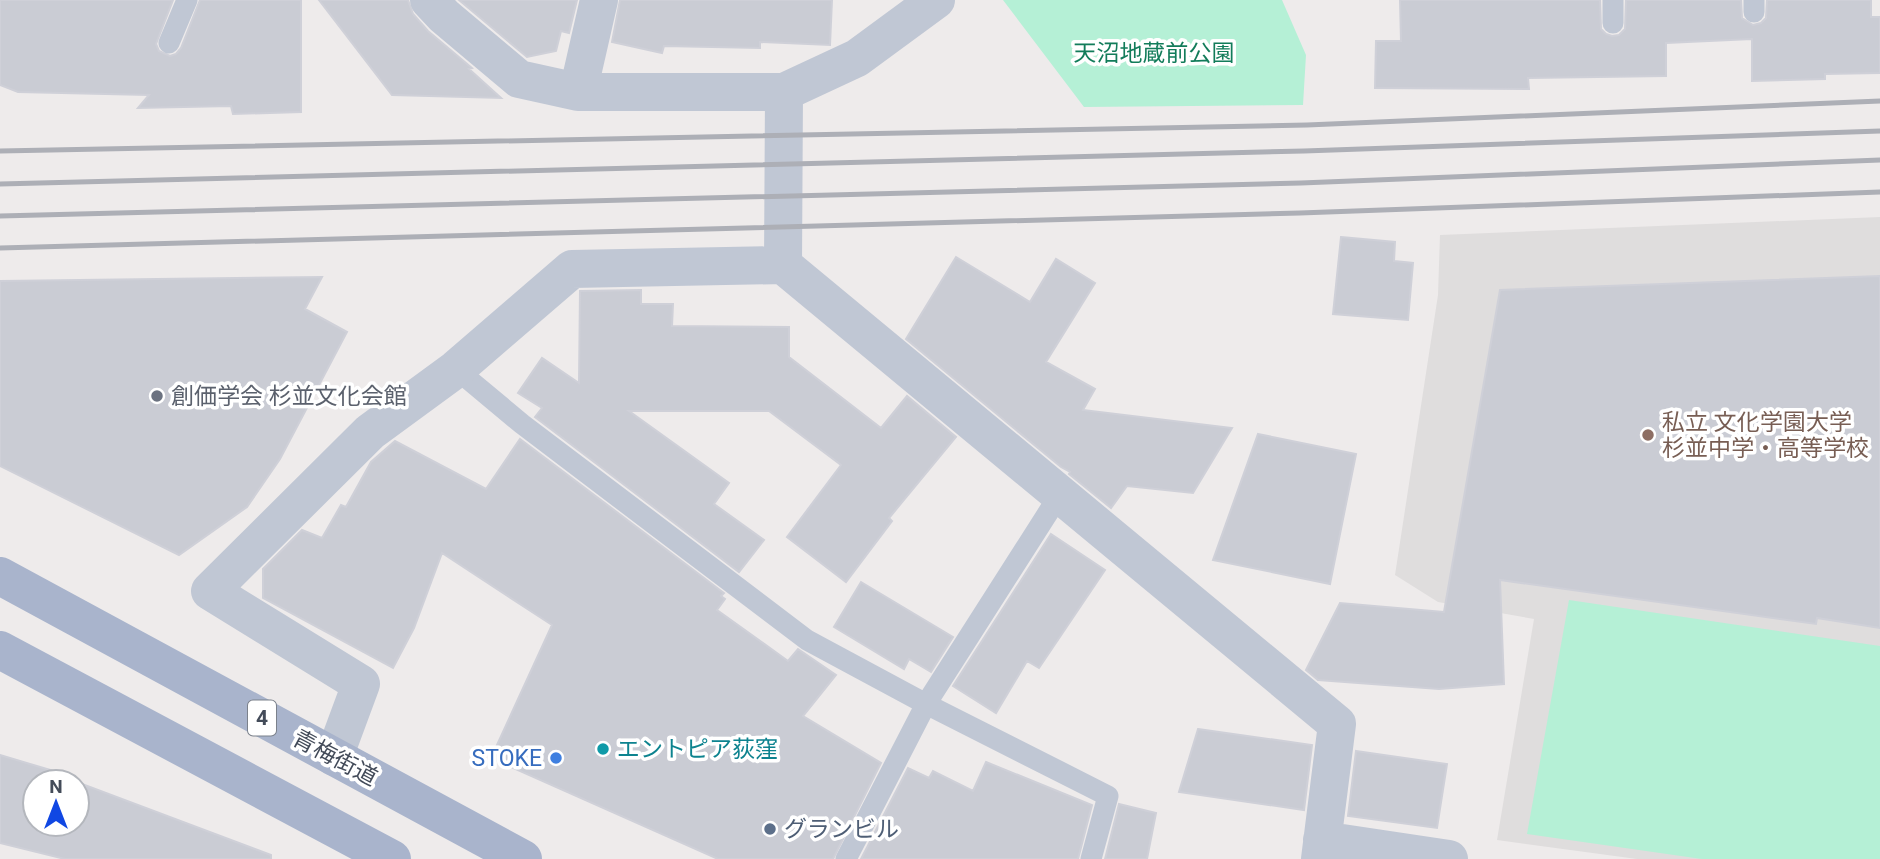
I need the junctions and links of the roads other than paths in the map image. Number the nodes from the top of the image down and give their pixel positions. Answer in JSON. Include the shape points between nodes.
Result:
{"nodes":[{"id":1,"x":187,"y":0,"type":"edge"},
{"id":2,"x":429,"y":0,"type":"edge"},
{"id":3,"x":599,"y":0,"type":"edge"},
{"id":4,"x":936,"y":0,"type":"edge"},
{"id":5,"x":1613,"y":0,"type":"edge"},
{"id":6,"x":1613,"y":23,"type":"dead end"},
{"id":7,"x":169,"y":43,"type":"dead end"},
{"id":8,"x":578,"y":92,"type":"junction"},
{"id":9,"x":784,"y":93,"type":"junction"},
{"id":10,"x":783,"y":265,"type":"junction"},
{"id":11,"x":456,"y":369,"type":"junction"},
{"id":12,"x":1060,"y":494,"type":"junction"},
{"id":13,"x":0,"y":576,"type":"edge"},
{"id":14,"x":0,"y":650,"type":"edge"},
{"id":15,"x":926,"y":704,"type":"junction"},
{"id":16,"x":334,"y":757,"type":"junction"},
{"id":17,"x":1321,"y":849,"type":"edge"},
{"id":18,"x":391,"y":859,"type":"edge"},
{"id":19,"x":523,"y":859,"type":"edge"},
{"id":20,"x":846,"y":859,"type":"edge"},
{"id":21,"x":1091,"y":859,"type":"edge"},
{"id":22,"x":1449,"y":859,"type":"edge"}],
"edges":[{"from":1,"to":7,"type":"lane"},
{"from":2,"to":8,"type":"street","via":[[519,79]]},
{"from":3,"to":8,"type":"street"},
{"from":4,"to":9,"type":"street","via":[[857,58]]},
{"from":5,"to":6,"type":"lane"},
{"from":8,"to":9,"type":"street"},
{"from":9,"to":10,"type":"street"},
{"from":10,"to":11,"type":"street","via":[[572,269]]},
{"from":10,"to":12,"type":"street"},
{"from":11,"to":15,"type":"lane","via":[[807,640]]},
{"from":11,"to":16,"type":"street","via":[[370,432],[210,591],[361,684]]},
{"from":12,"to":15,"type":"lane"},
{"from":12,"to":17,"type":"street","via":[[1337,723]]},
{"from":13,"to":16,"type":"main road","name":"青梅街道","number":"4"},
{"from":14,"to":18,"type":"main road"},
{"from":15,"to":20,"type":"lane"},
{"from":15,"to":21,"type":"lane","via":[[1108,796]]},
{"from":16,"to":19,"type":"main road","name":"青梅街道","number":"4"},
{"from":17,"to":22,"type":"street"}]}
